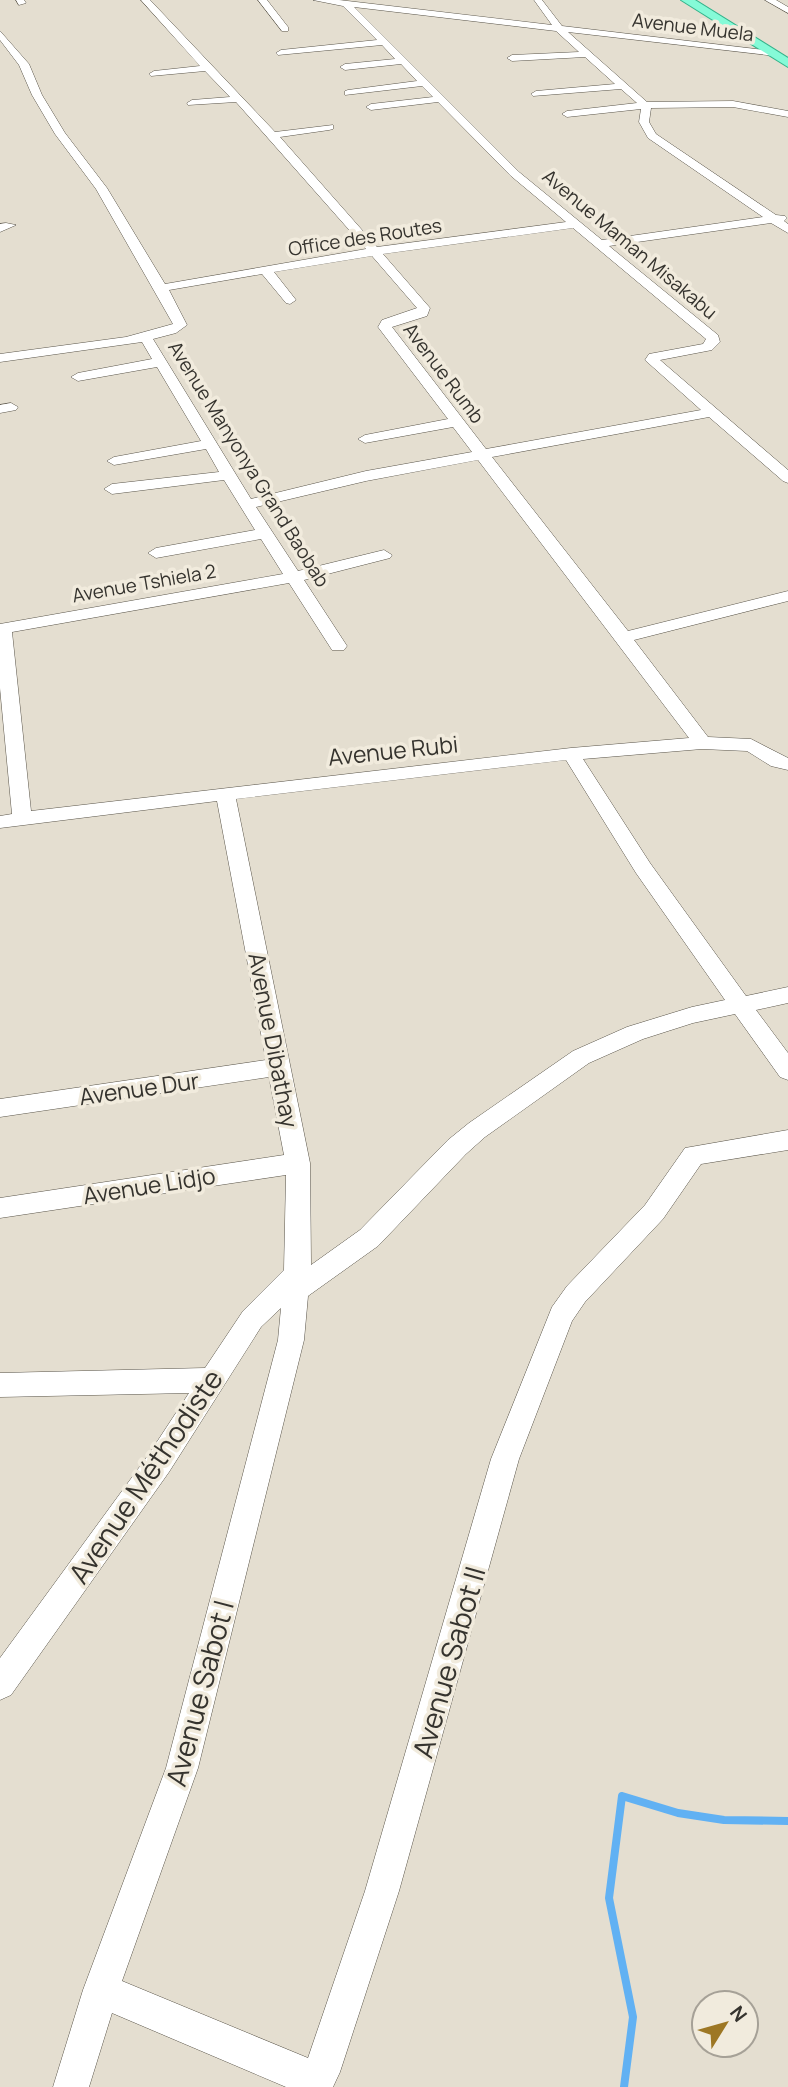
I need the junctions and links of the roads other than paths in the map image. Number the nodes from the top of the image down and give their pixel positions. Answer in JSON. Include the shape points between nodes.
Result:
{"nodes":[{"id":1,"x":145,"y":0,"type":"edge"},
{"id":2,"x":262,"y":0,"type":"edge"},
{"id":3,"x":317,"y":0,"type":"edge"},
{"id":4,"x":538,"y":0,"type":"edge"},
{"id":5,"x":687,"y":0,"type":"edge"},
{"id":6,"x":786,"y":0,"type":"edge"},
{"id":7,"x":772,"y":2,"type":"edge"},
{"id":8,"x":373,"y":3,"type":"edge"},
{"id":9,"x":346,"y":4,"type":"junction"},
{"id":10,"x":788,"y":10,"type":"edge"},
{"id":11,"x":285,"y":29,"type":"dead end"},
{"id":12,"x":559,"y":29,"type":"junction"},
{"id":13,"x":2,"y":36,"type":"edge"},
{"id":14,"x":385,"y":42,"type":"junction"},
{"id":15,"x":281,"y":53,"type":"dead end"},
{"id":16,"x":584,"y":54,"type":"junction"},
{"id":17,"x":773,"y":54,"type":"junction"},
{"id":18,"x":512,"y":58,"type":"dead end"},
{"id":19,"x":404,"y":61,"type":"junction"},
{"id":20,"x":788,"y":63,"type":"edge"},
{"id":21,"x":345,"y":67,"type":"dead end"},
{"id":22,"x":208,"y":68,"type":"junction"},
{"id":23,"x":154,"y":74,"type":"dead end"},
{"id":24,"x":426,"y":83,"type":"junction"},
{"id":25,"x":621,"y":86,"type":"junction"},
{"id":26,"x":348,"y":93,"type":"dead end"},
{"id":27,"x":536,"y":94,"type":"dead end"},
{"id":28,"x":238,"y":99,"type":"junction"},
{"id":29,"x":442,"y":99,"type":"junction"},
{"id":30,"x":192,"y":103,"type":"dead end"},
{"id":31,"x":646,"y":106,"type":"junction"},
{"id":32,"x":371,"y":107,"type":"dead end"},
{"id":33,"x":567,"y":114,"type":"dead end"},
{"id":34,"x":788,"y":114,"type":"edge"},
{"id":35,"x":329,"y":127,"type":"dead end"},
{"id":36,"x":273,"y":135,"type":"junction"},
{"id":37,"x":788,"y":217,"type":"edge"},
{"id":38,"x":774,"y":219,"type":"junction"},
{"id":39,"x":575,"y":224,"type":"junction"},
{"id":40,"x":788,"y":229,"type":"edge"},
{"id":41,"x":600,"y":244,"type":"junction"},
{"id":42,"x":377,"y":251,"type":"junction"},
{"id":43,"x":265,"y":270,"type":"junction"},
{"id":44,"x":161,"y":288,"type":"junction"},
{"id":45,"x":290,"y":300,"type":"dead end"},
{"id":46,"x":146,"y":338,"type":"junction"},
{"id":47,"x":0,"y":358,"type":"edge"},
{"id":48,"x":160,"y":362,"type":"junction"},
{"id":49,"x":78,"y":377,"type":"dead end"},
{"id":50,"x":712,"y":412,"type":"junction"},
{"id":51,"x":456,"y":422,"type":"junction"},
{"id":52,"x":365,"y":439,"type":"dead end"},
{"id":53,"x":210,"y":444,"type":"junction"},
{"id":54,"x":481,"y":455,"type":"junction"},
{"id":55,"x":114,"y":461,"type":"dead end"},
{"id":56,"x":781,"y":465,"type":"edge"},
{"id":57,"x":229,"y":475,"type":"junction"},
{"id":58,"x":788,"y":478,"type":"edge"},
{"id":59,"x":112,"y":489,"type":"dead end"},
{"id":60,"x":247,"y":505,"type":"junction"},
{"id":61,"x":265,"y":533,"type":"junction"},
{"id":62,"x":156,"y":553,"type":"dead end"},
{"id":63,"x":384,"y":555,"type":"dead end"},
{"id":64,"x":295,"y":577,"type":"junction"},
{"id":65,"x":788,"y":597,"type":"edge"},
{"id":66,"x":1,"y":629,"type":"edge"},
{"id":67,"x":625,"y":637,"type":"junction"},
{"id":68,"x":338,"y":646,"type":"dead end"},
{"id":69,"x":702,"y":743,"type":"junction"},
{"id":70,"x":571,"y":754,"type":"junction"},
{"id":71,"x":788,"y":764,"type":"edge"},
{"id":72,"x":225,"y":793,"type":"junction"},
{"id":73,"x":22,"y":819,"type":"junction"},
{"id":74,"x":0,"y":822,"type":"edge"},
{"id":75,"x":788,"y":995,"type":"edge"},
{"id":76,"x":741,"y":1006,"type":"junction"},
{"id":77,"x":279,"y":1067,"type":"junction"},
{"id":78,"x":788,"y":1071,"type":"edge"},
{"id":79,"x":0,"y":1108,"type":"edge"},
{"id":80,"x":788,"y":1140,"type":"edge"},
{"id":81,"x":298,"y":1163,"type":"junction"},
{"id":82,"x":0,"y":1208,"type":"edge"},
{"id":83,"x":297,"y":1282,"type":"junction"},
{"id":84,"x":211,"y":1380,"type":"junction"},
{"id":85,"x":0,"y":1385,"type":"edge"},
{"id":86,"x":0,"y":1684,"type":"edge"},
{"id":87,"x":101,"y":1990,"type":"junction"},
{"id":88,"x":71,"y":2087,"type":"edge"}],
"edges":[{"from":1,"to":22,"type":"street","name":"Avenue Rumb"},
{"from":2,"to":11,"type":"street"},
{"from":3,"to":9,"type":"street","name":"Avenue Muela"},
{"from":4,"to":12,"type":"street"},
{"from":5,"to":17,"type":"main road"},
{"from":6,"to":7,"type":"street"},
{"from":7,"to":10,"type":"street"},
{"from":8,"to":9,"type":"street","name":"Avenue Muela"},
{"from":8,"to":12,"type":"street","name":"Avenue Muela"},
{"from":9,"to":14,"type":"street","name":"Avenue Maman Misakabu"},
{"from":12,"to":16,"type":"street"},
{"from":12,"to":17,"type":"street","name":"Avenue Muela"},
{"from":13,"to":44,"type":"street","name":"Avenue Manyonya Grand Baobab"},
{"from":14,"to":15,"type":"street"},
{"from":14,"to":19,"type":"street","name":"Avenue Maman Misakabu"},
{"from":16,"to":18,"type":"street"},
{"from":16,"to":25,"type":"street"},
{"from":17,"to":20,"type":"main road"},
{"from":19,"to":21,"type":"street"},
{"from":19,"to":24,"type":"street","name":"Avenue Maman Misakabu"},
{"from":22,"to":23,"type":"street"},
{"from":22,"to":28,"type":"street","name":"Avenue Rumb"},
{"from":24,"to":26,"type":"street"},
{"from":24,"to":29,"type":"street","name":"Avenue Maman Misakabu"},
{"from":25,"to":27,"type":"street"},
{"from":25,"to":31,"type":"street"},
{"from":28,"to":30,"type":"street"},
{"from":28,"to":36,"type":"street","name":"Avenue Rumb"},
{"from":29,"to":32,"type":"street"},
{"from":29,"to":39,"type":"street","name":"Avenue Maman Misakabu","via":[[515,174]]},
{"from":31,"to":33,"type":"street"},
{"from":31,"to":34,"type":"street","via":[[723,102]]},
{"from":31,"to":38,"type":"street","via":[[644,122],[652,136]]},
{"from":35,"to":36,"type":"street"},
{"from":36,"to":42,"type":"street","name":"Avenue Rumb"},
{"from":37,"to":38,"type":"street"},
{"from":38,"to":40,"type":"street"},
{"from":38,"to":41,"type":"street"},
{"from":39,"to":41,"type":"street","name":"Avenue Maman Misakabu"},
{"from":39,"to":42,"type":"street","name":"Office des Routes"},
{"from":41,"to":50,"type":"street","name":"Avenue Maman Misakabu","via":[[713,338],[707,346],[652,359]]},
{"from":42,"to":43,"type":"street","name":"Office des Routes"},
{"from":42,"to":51,"type":"street","name":"Avenue Rumb","via":[[425,310],[385,327]]},
{"from":43,"to":44,"type":"street","name":"Office des Routes"},
{"from":43,"to":45,"type":"street"},
{"from":44,"to":46,"type":"street","name":"Avenue Manyonya Grand Baobab","via":[[179,328]]},
{"from":46,"to":47,"type":"street"},
{"from":46,"to":48,"type":"street","name":"Avenue Manyonya Grand Baobab"},
{"from":48,"to":49,"type":"street"},
{"from":48,"to":53,"type":"street","name":"Avenue Manyonya Grand Baobab"},
{"from":50,"to":54,"type":"street"},
{"from":50,"to":56,"type":"street","name":"Avenue Maman Misakabu"},
{"from":51,"to":52,"type":"street"},
{"from":51,"to":54,"type":"street","name":"Avenue Rumb"},
{"from":53,"to":55,"type":"street"},
{"from":53,"to":57,"type":"street","name":"Avenue Manyonya Grand Baobab"},
{"from":54,"to":60,"type":"street"},
{"from":54,"to":67,"type":"street","name":"Avenue Rumb"},
{"from":56,"to":58,"type":"street","name":"Avenue Maman Misakabu"},
{"from":57,"to":59,"type":"street"},
{"from":57,"to":60,"type":"street","name":"Avenue Manyonya Grand Baobab"},
{"from":60,"to":61,"type":"street","name":"Avenue Manyonya Grand Baobab"},
{"from":61,"to":62,"type":"street"},
{"from":61,"to":64,"type":"street","name":"Avenue Manyonya Grand Baobab"},
{"from":63,"to":64,"type":"street","name":"Avenue Tshiela 2"},
{"from":64,"to":66,"type":"street","name":"Avenue Tshiela 2"},
{"from":64,"to":68,"type":"street","name":"Avenue Manyonya Grand Baobab"},
{"from":65,"to":67,"type":"street"},
{"from":66,"to":73,"type":"street"},
{"from":67,"to":69,"type":"street","name":"Avenue Rumb"},
{"from":69,"to":70,"type":"street","name":"Avenue Rubi"},
{"from":69,"to":71,"type":"street","name":"Avenue Rubi","via":[[751,745]]},
{"from":70,"to":72,"type":"street","name":"Avenue Rubi"},
{"from":70,"to":76,"type":"street","via":[[643,868]]},
{"from":72,"to":73,"type":"street","name":"Avenue Rubi"},
{"from":72,"to":77,"type":"street","name":"Avenue Dibathay"},
{"from":73,"to":74,"type":"street","name":"Avenue Rubi"},
{"from":75,"to":76,"type":"street","name":"Avenue Méthodiste"},
{"from":76,"to":78,"type":"street"},
{"from":76,"to":83,"type":"street","name":"Avenue Méthodiste","via":[[635,1032],[581,1057],[457,1147],[369,1238]]},
{"from":77,"to":79,"type":"street","name":"Avenue Dur"},
{"from":77,"to":81,"type":"street","name":"Avenue Dibathay"},
{"from":80,"to":87,"type":"street","name":"Avenue Sabot II","via":[[694,1155],[654,1212],[561,1315],[505,1459],[382,1891],[322,2072],[316,2077],[304,2076]]},
{"from":81,"to":82,"type":"street","name":"Avenue Lidjo"},
{"from":81,"to":83,"type":"street","name":"Avenue Dibathay"},
{"from":83,"to":84,"type":"street","name":"Avenue Méthodiste","via":[[252,1319]]},
{"from":83,"to":87,"type":"street","name":"Avenue Sabot I","via":[[291,1340],[182,1768]]},
{"from":84,"to":85,"type":"street"},
{"from":84,"to":86,"type":"street","name":"Avenue Méthodiste","via":[[159,1464]]},
{"from":87,"to":88,"type":"street","name":"Avenue Sabot I"}]}
